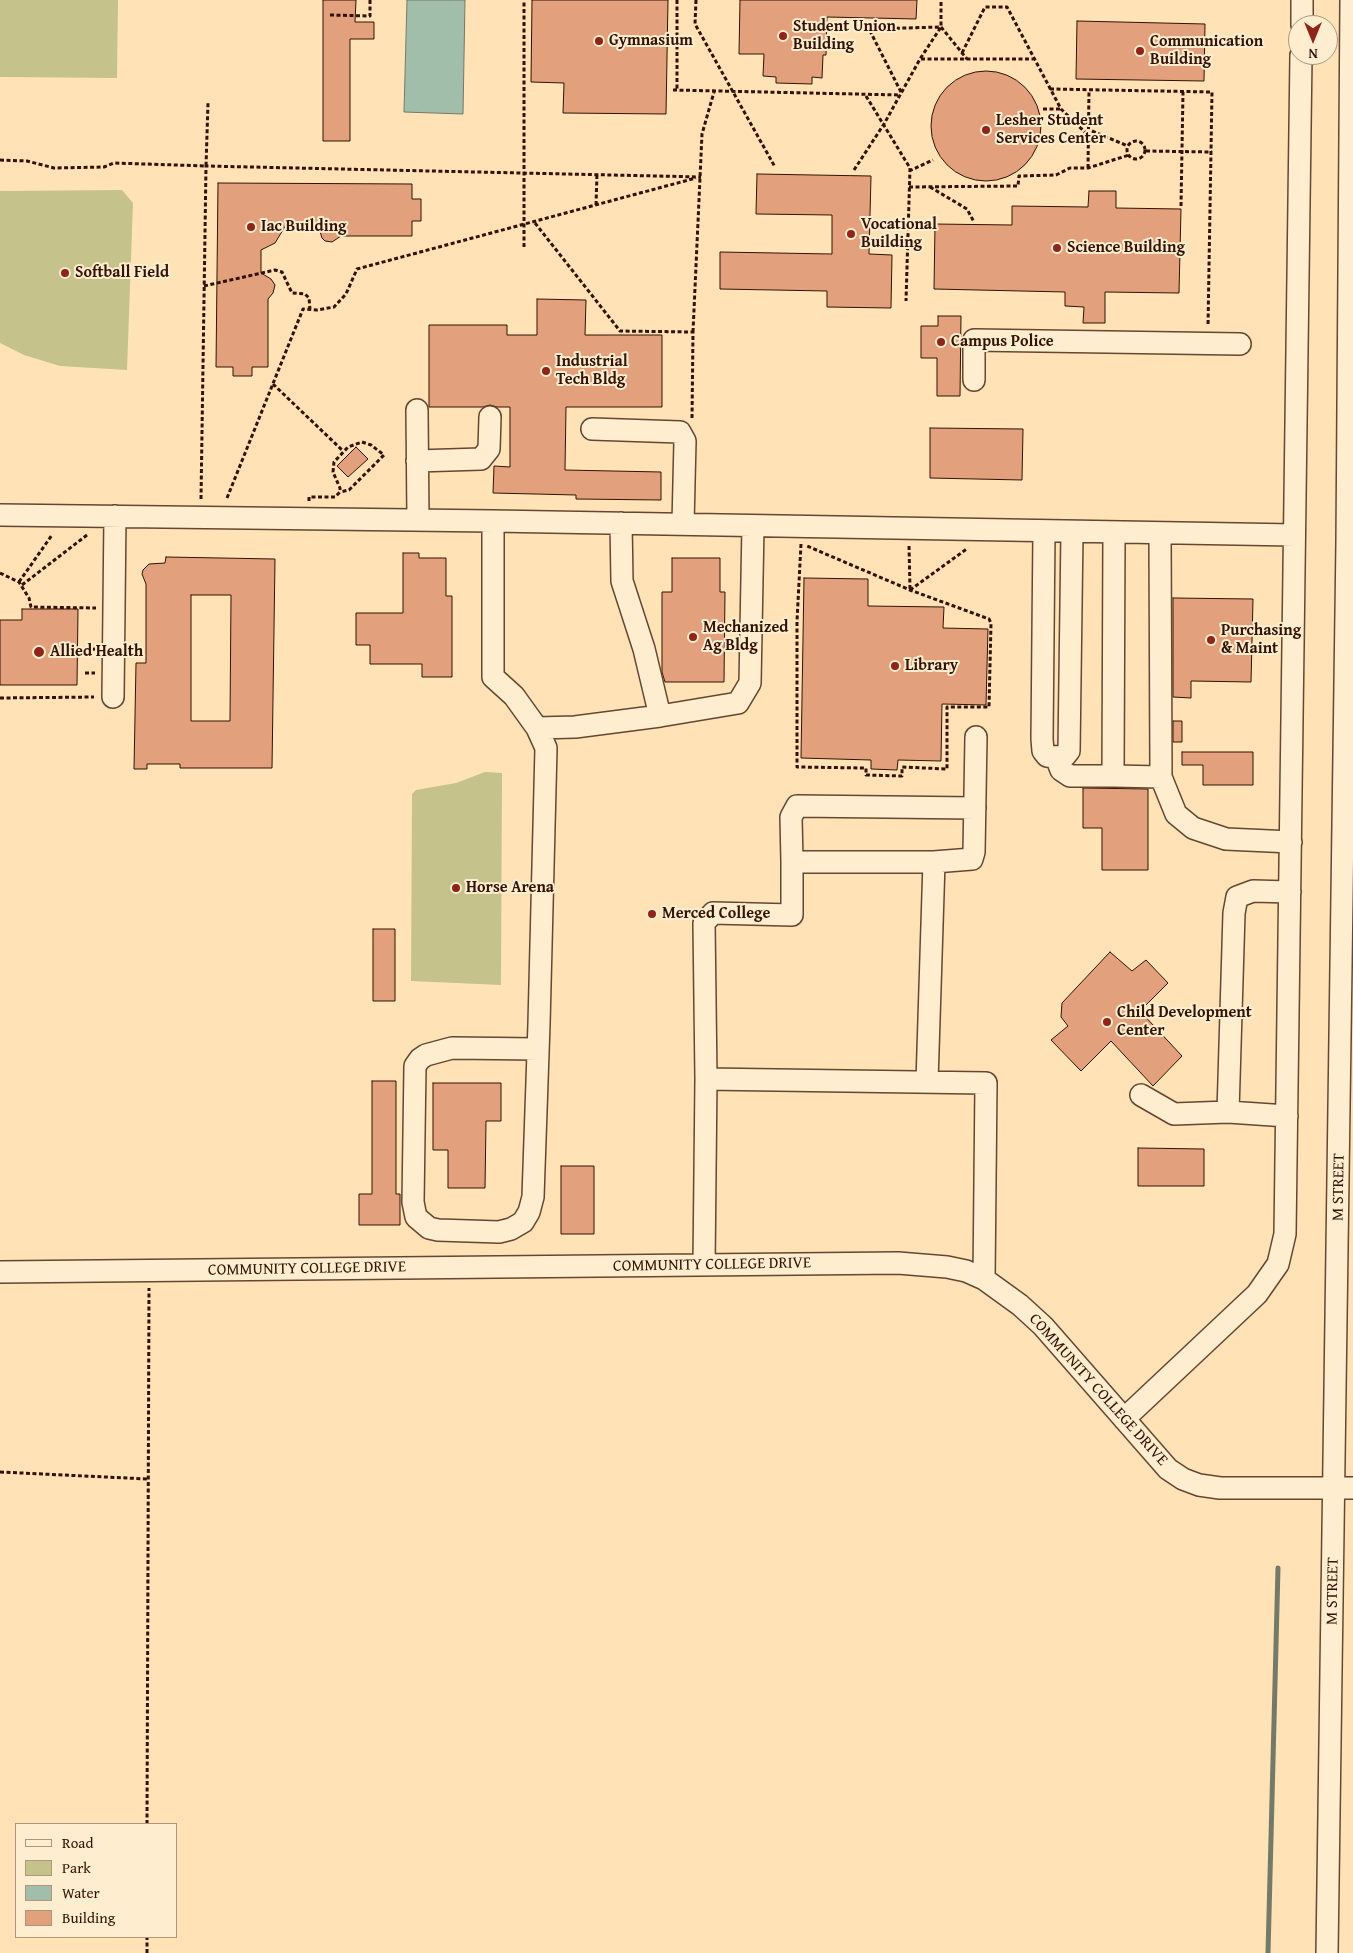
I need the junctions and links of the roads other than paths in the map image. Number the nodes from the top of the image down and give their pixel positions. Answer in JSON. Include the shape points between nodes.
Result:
{"nodes":[{"id":1,"x":1302,"y":0,"type":"edge"},
{"id":2,"x":1351,"y":0,"type":"edge"},
{"id":3,"x":1302,"y":15,"type":"edge"},
{"id":4,"x":1301,"y":65,"type":"edge"},
{"id":5,"x":1240,"y":344,"type":"dead end"},
{"id":6,"x":974,"y":380,"type":"dead end"},
{"id":7,"x":417,"y":410,"type":"dead end"},
{"id":8,"x":490,"y":417,"type":"dead end"},
{"id":9,"x":592,"y":429,"type":"dead end"},
{"id":10,"x":417,"y":461,"type":"junction"},
{"id":11,"x":0,"y":515,"type":"edge"},
{"id":12,"x":113,"y":516,"type":"junction"},
{"id":13,"x":418,"y":520,"type":"junction"},
{"id":14,"x":493,"y":521,"type":"junction"},
{"id":15,"x":621,"y":523,"type":"junction"},
{"id":16,"x":684,"y":524,"type":"junction"},
{"id":17,"x":752,"y":526,"type":"junction"},
{"id":18,"x":1044,"y":531,"type":"junction"},
{"id":19,"x":1072,"y":532,"type":"junction"},
{"id":20,"x":1114,"y":533,"type":"junction"},
{"id":21,"x":1160,"y":533,"type":"junction"},
{"id":22,"x":1294,"y":535,"type":"junction"},
{"id":23,"x":1350,"y":542,"type":"edge"},
{"id":24,"x":114,"y":697,"type":"road end"},
{"id":25,"x":660,"y":716,"type":"junction"},
{"id":26,"x":537,"y":728,"type":"junction"},
{"id":27,"x":976,"y":737,"type":"dead end"},
{"id":28,"x":1056,"y":757,"type":"junction"},
{"id":29,"x":1113,"y":776,"type":"junction"},
{"id":30,"x":1161,"y":776,"type":"junction"},
{"id":31,"x":975,"y":808,"type":"junction"},
{"id":32,"x":1290,"y":842,"type":"junction"},
{"id":33,"x":792,"y":862,"type":"junction"},
{"id":34,"x":934,"y":862,"type":"junction"},
{"id":35,"x":1290,"y":892,"type":"junction"},
{"id":36,"x":538,"y":1049,"type":"junction"},
{"id":37,"x":706,"y":1079,"type":"junction"},
{"id":38,"x":927,"y":1082,"type":"junction"},
{"id":39,"x":1141,"y":1095,"type":"dead end"},
{"id":40,"x":1228,"y":1112,"type":"junction"},
{"id":41,"x":1287,"y":1116,"type":"junction"},
{"id":42,"x":704,"y":1265,"type":"junction"},
{"id":43,"x":0,"y":1272,"type":"edge"},
{"id":44,"x":984,"y":1279,"type":"junction"},
{"id":45,"x":1124,"y":1419,"type":"junction"},
{"id":46,"x":1344,"y":1488,"type":"edge"},
{"id":47,"x":1327,"y":1953,"type":"edge"}],
"edges":[{"from":1,"to":3,"type":"street"},
{"from":2,"to":23,"type":"street","name":"M STREET"},
{"from":4,"to":22,"type":"street"},
{"from":5,"to":6,"type":"street","via":[[974,340]]},
{"from":7,"to":10,"type":"street"},
{"from":8,"to":10,"type":"street","via":[[489,449],[482,459]]},
{"from":9,"to":16,"type":"street","via":[[680,432],[685,441]]},
{"from":10,"to":13,"type":"street"},
{"from":11,"to":12,"type":"street"},
{"from":12,"to":13,"type":"street"},
{"from":12,"to":24,"type":"street"},
{"from":13,"to":14,"type":"street"},
{"from":14,"to":15,"type":"street"},
{"from":14,"to":26,"type":"street","via":[[493,677],[514,696]]},
{"from":15,"to":16,"type":"street"},
{"from":15,"to":25,"type":"street","via":[[622,581],[644,649]]},
{"from":16,"to":17,"type":"street"},
{"from":17,"to":18,"type":"street"},
{"from":17,"to":25,"type":"street","via":[[750,683],[738,703]]},
{"from":18,"to":19,"type":"street"},
{"from":18,"to":28,"type":"street","via":[[1042,739],[1043,751],[1047,756]]},
{"from":19,"to":20,"type":"street"},
{"from":19,"to":28,"type":"street","via":[[1069,751],[1065,756]]},
{"from":20,"to":21,"type":"street"},
{"from":20,"to":29,"type":"street"},
{"from":21,"to":22,"type":"street"},
{"from":21,"to":30,"type":"street"},
{"from":22,"to":32,"type":"street"},
{"from":23,"to":46,"type":"street","name":"M STREET"},
{"from":25,"to":26,"type":"street","via":[[575,727]]},
{"from":26,"to":36,"type":"street","via":[[546,748]]},
{"from":27,"to":31,"type":"street"},
{"from":28,"to":29,"type":"street","via":[[1061,770],[1070,776]]},
{"from":29,"to":30,"type":"street"},
{"from":30,"to":32,"type":"street","via":[[1176,814],[1193,828],[1226,839]]},
{"from":31,"to":33,"type":"street","via":[[797,806],[791,817]]},
{"from":31,"to":34,"type":"street","via":[[972,860]]},
{"from":32,"to":35,"type":"street"},
{"from":33,"to":34,"type":"street"},
{"from":33,"to":37,"type":"street","via":[[792,915],[713,913],[704,922]]},
{"from":34,"to":38,"type":"street"},
{"from":35,"to":40,"type":"street","via":[[1253,891],[1237,897]]},
{"from":35,"to":41,"type":"street"},
{"from":36,"to":36,"type":"street","via":[[452,1048],[426,1055],[415,1066],[413,1202],[416,1218],[428,1228],[499,1232],[523,1222],[533,1197]]},
{"from":37,"to":38,"type":"street"},
{"from":37,"to":42,"type":"street"},
{"from":38,"to":44,"type":"street","via":[[986,1083]]},
{"from":39,"to":40,"type":"street","via":[[1174,1114]]},
{"from":40,"to":41,"type":"street"},
{"from":41,"to":45,"type":"street","via":[[1285,1234],[1278,1264],[1257,1294]]},
{"from":42,"to":43,"type":"street","name":"COMMUNITY COLLEGE DRIVE"},
{"from":42,"to":44,"type":"street","name":"COMMUNITY COLLEGE DRIVE","via":[[898,1263],[947,1267]]},
{"from":44,"to":45,"type":"street","name":"COMMUNITY COLLEGE DRIVE","via":[[1043,1326]]},
{"from":45,"to":46,"type":"street","name":"COMMUNITY COLLEGE DRIVE","via":[[1168,1469],[1199,1486]]},
{"from":46,"to":47,"type":"street","name":"M STREET"}]}
